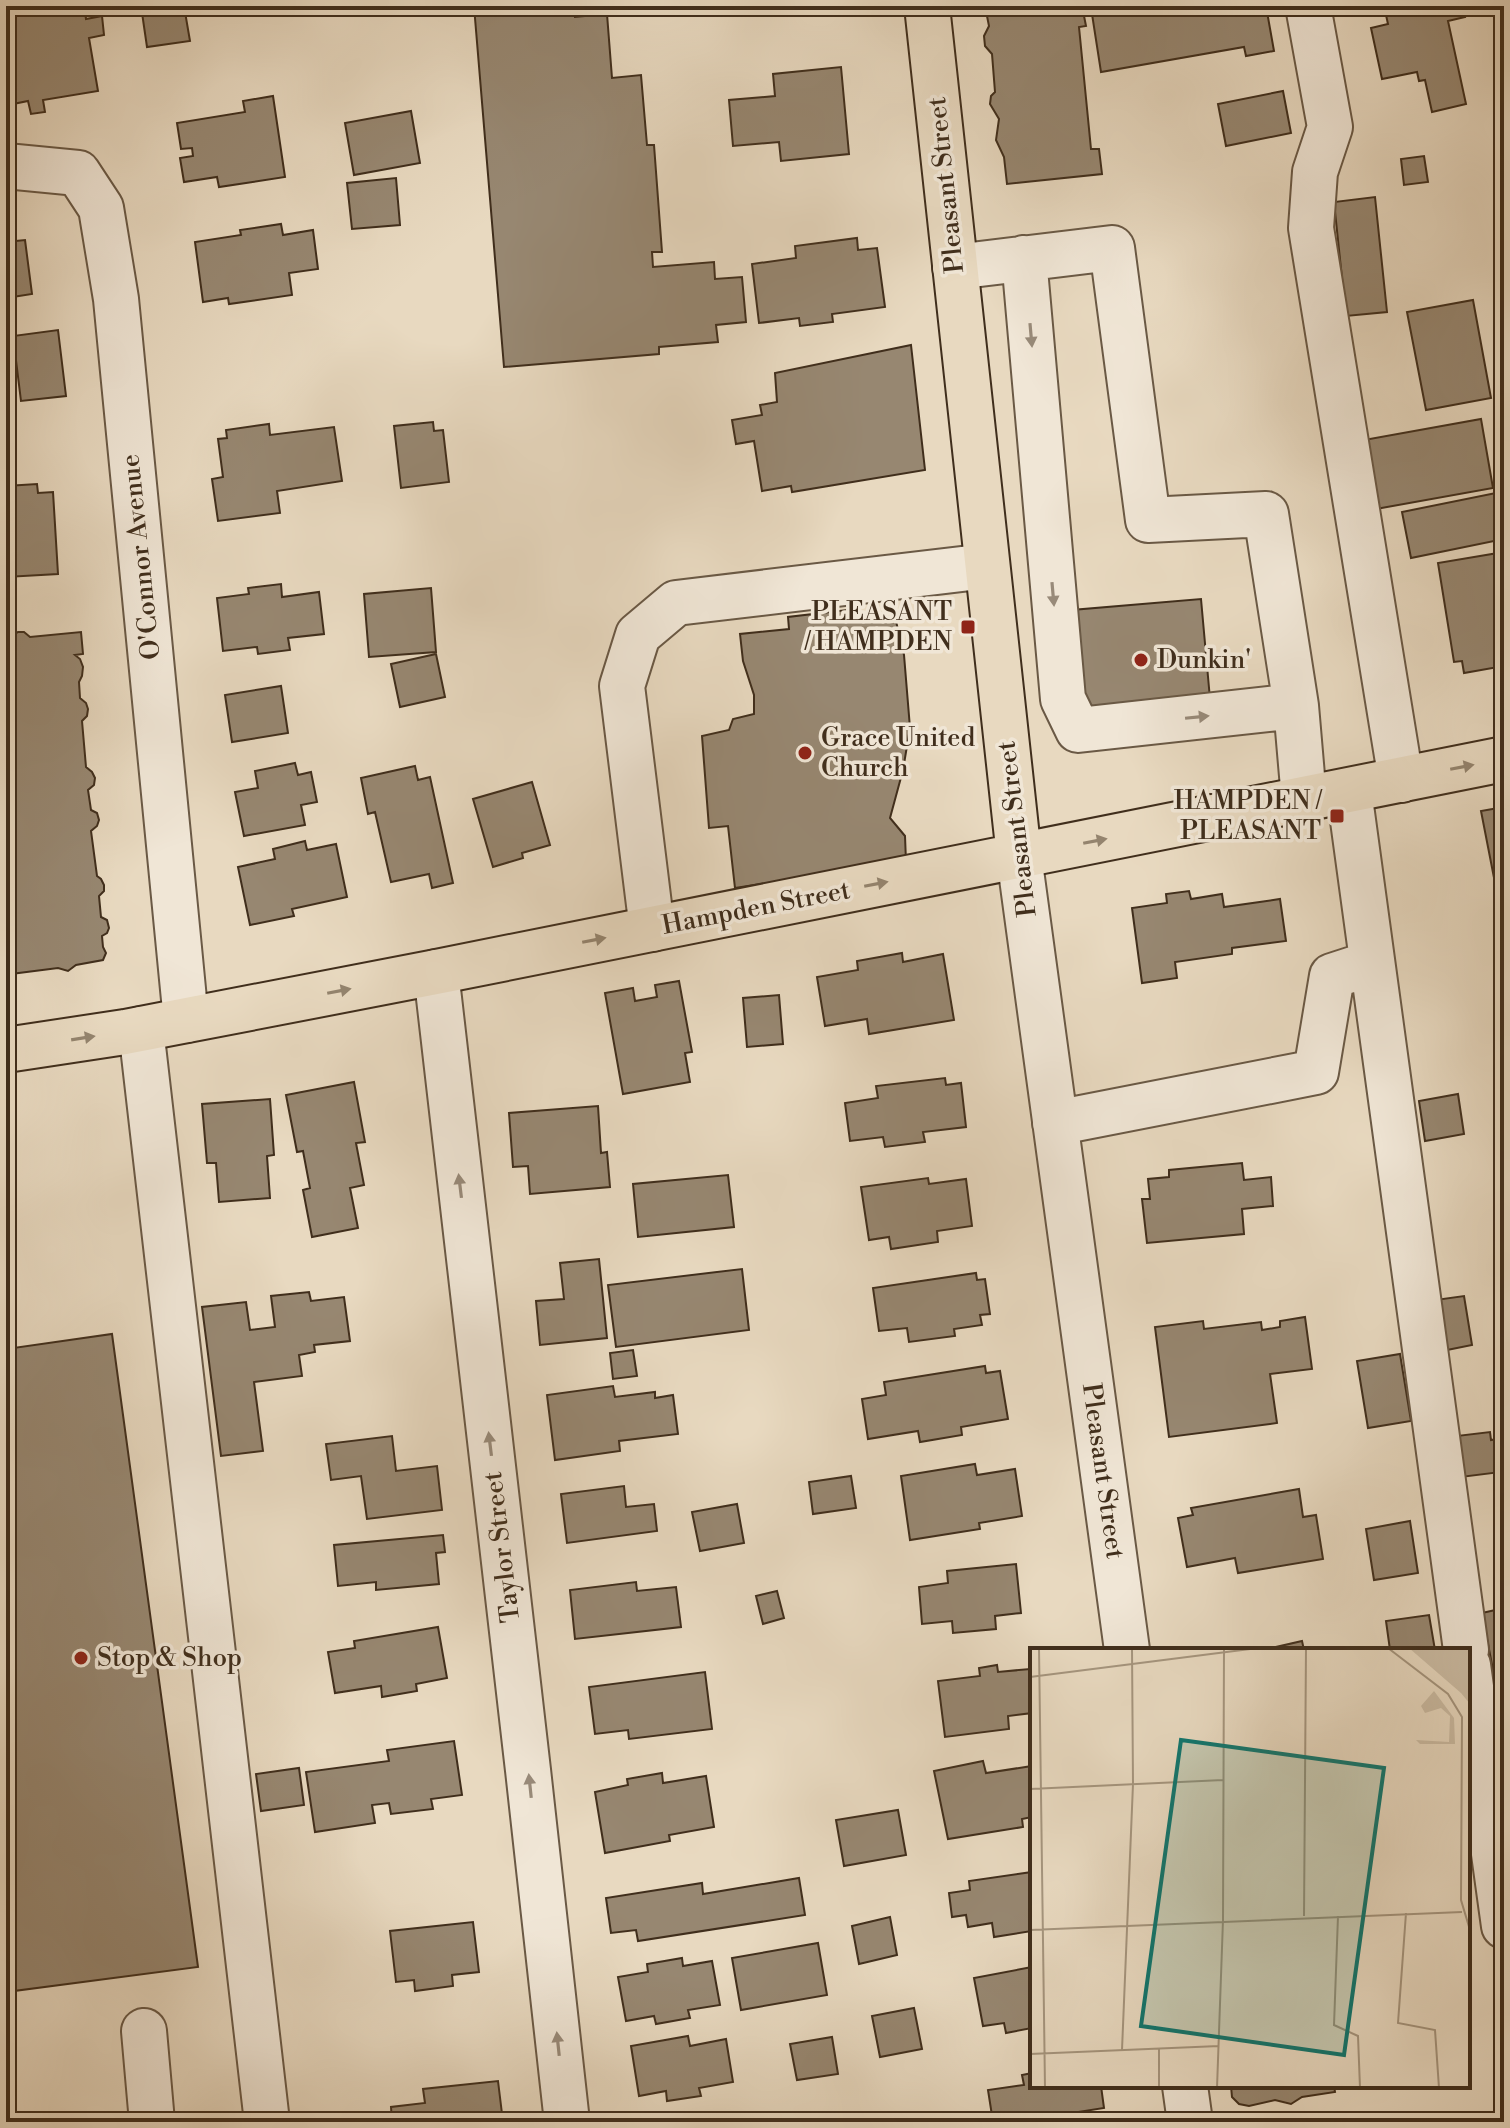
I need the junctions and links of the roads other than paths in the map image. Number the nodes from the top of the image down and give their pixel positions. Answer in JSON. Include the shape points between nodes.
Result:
{"nodes":[{"id":1,"x":927,"y":6,"type":"edge"},
{"id":2,"x":1308,"y":6,"type":"edge"},
{"id":3,"x":6,"y":166,"type":"edge"},
{"id":4,"x":1024,"y":258,"type":"junction"},
{"id":5,"x":955,"y":267,"type":"junction"},
{"id":6,"x":987,"y":566,"type":"junction"},
{"id":7,"x":1296,"y":706,"type":"junction"},
{"id":8,"x":1504,"y":759,"type":"edge"},
{"id":9,"x":1401,"y":780,"type":"junction"},
{"id":10,"x":1349,"y":791,"type":"junction"},
{"id":11,"x":1304,"y":799,"type":"junction"},
{"id":12,"x":1019,"y":856,"type":"junction"},
{"id":13,"x":652,"y":929,"type":"junction"},
{"id":14,"x":1372,"y":963,"type":"junction"},
{"id":15,"x":436,"y":972,"type":"junction"},
{"id":16,"x":186,"y":1020,"type":"junction"},
{"id":17,"x":141,"y":1029,"type":"junction"},
{"id":18,"x":6,"y":1050,"type":"edge"},
{"id":19,"x":1055,"y":1123,"type":"junction"},
{"id":20,"x":1127,"y":1648,"type":"edge"},
{"id":21,"x":1466,"y":1648,"type":"edge"},
{"id":22,"x":1470,"y":1681,"type":"edge"},
{"id":23,"x":1487,"y":1820,"type":"edge"},
{"id":24,"x":1504,"y":1926,"type":"edge"},
{"id":25,"x":144,"y":2031,"type":"dead end"},
{"id":26,"x":1185,"y":2088,"type":"edge"},
{"id":27,"x":152,"y":2122,"type":"edge"},
{"id":28,"x":267,"y":2122,"type":"edge"},
{"id":29,"x":567,"y":2122,"type":"edge"},
{"id":30,"x":1190,"y":2122,"type":"edge"}],
"edges":[{"from":1,"to":5,"type":"main road","name":"Pleasant Street"},
{"from":2,"to":9,"type":"street","via":[[1330,127],[1315,172],[1311,228]]},
{"from":3,"to":16,"type":"street","name":"O'Connor Avenue","via":[[78,173],[101,208],[116,299]]},
{"from":4,"to":5,"type":"street"},
{"from":4,"to":7,"type":"street","via":[[1112,248],[1148,520],[1266,514]]},
{"from":4,"to":7,"type":"street","one_way":true,"via":[[1063,699],[1078,730]]},
{"from":5,"to":6,"type":"main road","name":"Pleasant Street"},
{"from":6,"to":12,"type":"main road","name":"Pleasant Street"},
{"from":6,"to":13,"type":"street","via":[[676,603],[638,635],[622,686]]},
{"from":7,"to":11,"type":"street"},
{"from":9,"to":8,"type":"main road","name":"Hampden Street","one_way":true},
{"from":9,"to":10,"type":"main road","name":"Hampden Street"},
{"from":10,"to":11,"type":"main road","name":"Hampden Street"},
{"from":10,"to":14,"type":"street"},
{"from":12,"to":11,"type":"main road","name":"Hampden Street","one_way":true},
{"from":13,"to":12,"type":"main road","name":"Hampden Street","one_way":true},
{"from":12,"to":19,"type":"street","name":"Pleasant Street"},
{"from":15,"to":13,"type":"main road","name":"Hampden Street","one_way":true},
{"from":14,"to":19,"type":"street","via":[[1332,976],[1316,1072]]},
{"from":14,"to":21,"type":"street"},
{"from":16,"to":15,"type":"main road","name":"Hampden Street","one_way":true},
{"from":29,"to":15,"type":"street","name":"Taylor Street","one_way":true},
{"from":16,"to":17,"type":"main road","name":"Hampden Street"},
{"from":18,"to":17,"type":"main road","name":"Hampden Street","one_way":true},
{"from":17,"to":28,"type":"street"},
{"from":19,"to":20,"type":"street","name":"Pleasant Street"},
{"from":22,"to":23,"type":"street"},
{"from":23,"to":24,"type":"street"},
{"from":25,"to":27,"type":"street"},
{"from":26,"to":30,"type":"street"}]}
